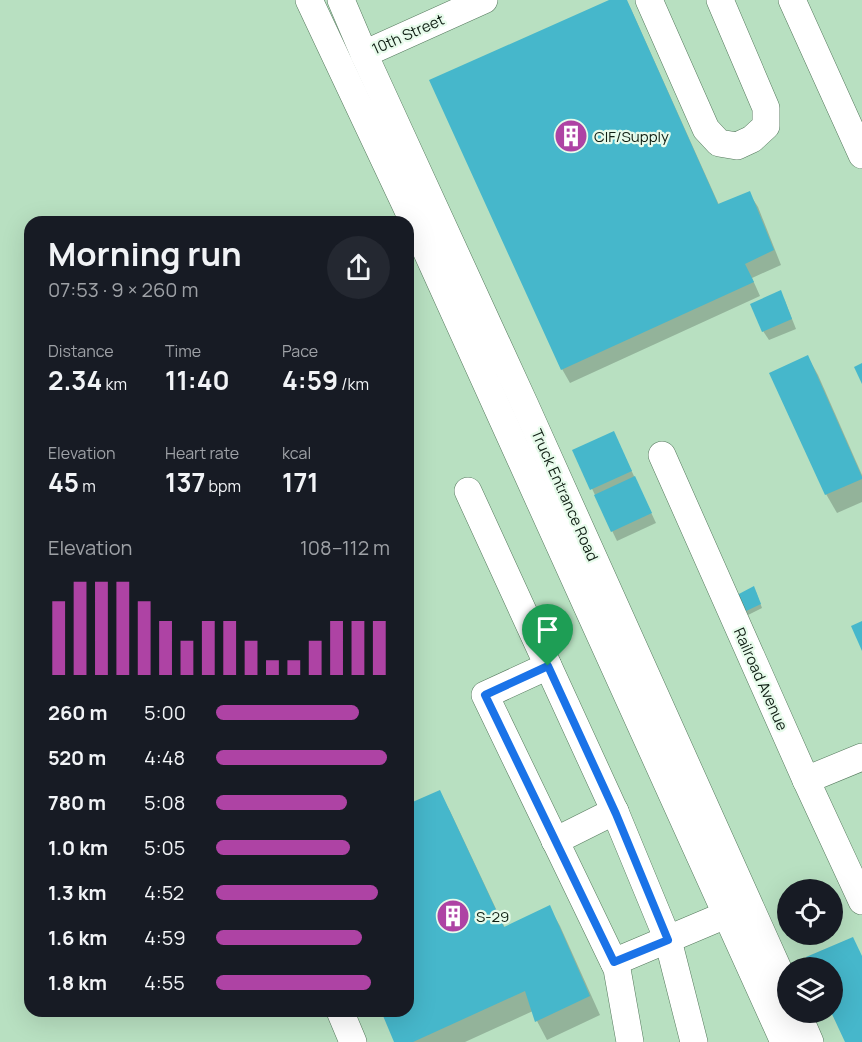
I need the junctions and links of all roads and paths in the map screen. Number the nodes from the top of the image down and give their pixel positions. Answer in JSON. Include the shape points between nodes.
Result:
{"nodes":[{"id":1,"x":309,"y":0,"type":"edge"},
{"id":2,"x":341,"y":0,"type":"edge"},
{"id":3,"x":484,"y":0,"type":"edge"},
{"id":4,"x":649,"y":0,"type":"edge"},
{"id":5,"x":720,"y":0,"type":"edge"},
{"id":6,"x":792,"y":0,"type":"edge"},
{"id":7,"x":364,"y":54,"type":"junction"},
{"id":8,"x":862,"y":155,"type":"edge"},
{"id":9,"x":411,"y":216,"type":"edge"},
{"id":10,"x":414,"y":223,"type":"edge"},
{"id":11,"x":662,"y":455,"type":"dead end"},
{"id":12,"x":468,"y":491,"type":"dead end"},
{"id":13,"x":548,"y":666,"type":"junction"},
{"id":14,"x":862,"y":757,"type":"edge"},
{"id":15,"x":806,"y":780,"type":"junction"},
{"id":16,"x":615,"y":811,"type":"junction"},
{"id":17,"x":555,"y":841,"type":"junction"},
{"id":18,"x":860,"y":890,"type":"edge"},
{"id":19,"x":737,"y":910,"type":"junction"},
{"id":20,"x":668,"y":940,"type":"junction"},
{"id":21,"x":614,"y":962,"type":"junction"},
{"id":22,"x":777,"y":974,"type":"edge"},
{"id":23,"x":343,"y":1017,"type":"edge"},
{"id":24,"x":802,"y":1023,"type":"edge"},
{"id":25,"x":353,"y":1042,"type":"edge"},
{"id":26,"x":630,"y":1042,"type":"edge"},
{"id":27,"x":694,"y":1042,"type":"edge"},
{"id":28,"x":784,"y":1042,"type":"edge"},
{"id":29,"x":810,"y":1042,"type":"edge"}],
"edges":[{"from":1,"to":9,"type":"street"},
{"from":2,"to":7,"type":"street","name":"Truck Entrance Road"},
{"from":3,"to":7,"type":"street","name":"10th Street"},
{"from":4,"to":5,"type":"street","via":[[705,129],[719,143],[737,146],[766,126],[766,108]]},
{"from":6,"to":8,"type":"street"},
{"from":7,"to":19,"type":"street","name":"Truck Entrance Road","via":[[525,405]]},
{"from":10,"to":19,"type":"street"},
{"from":11,"to":15,"type":"street","name":"Railroad Avenue"},
{"from":12,"to":13,"type":"street"},
{"from":13,"to":16,"type":"street"},
{"from":13,"to":17,"type":"street","via":[[485,695]]},
{"from":14,"to":15,"type":"street"},
{"from":15,"to":18,"type":"street","name":"Railroad Avenue"},
{"from":16,"to":17,"type":"street"},
{"from":16,"to":20,"type":"street"},
{"from":17,"to":21,"type":"street"},
{"from":19,"to":20,"type":"street"},
{"from":19,"to":22,"type":"street","name":"Truck Entrance Road"},
{"from":19,"to":28,"type":"street"},
{"from":20,"to":21,"type":"street"},
{"from":20,"to":27,"type":"street"},
{"from":21,"to":26,"type":"street"},
{"from":23,"to":25,"type":"street"},
{"from":24,"to":29,"type":"street"}]}
